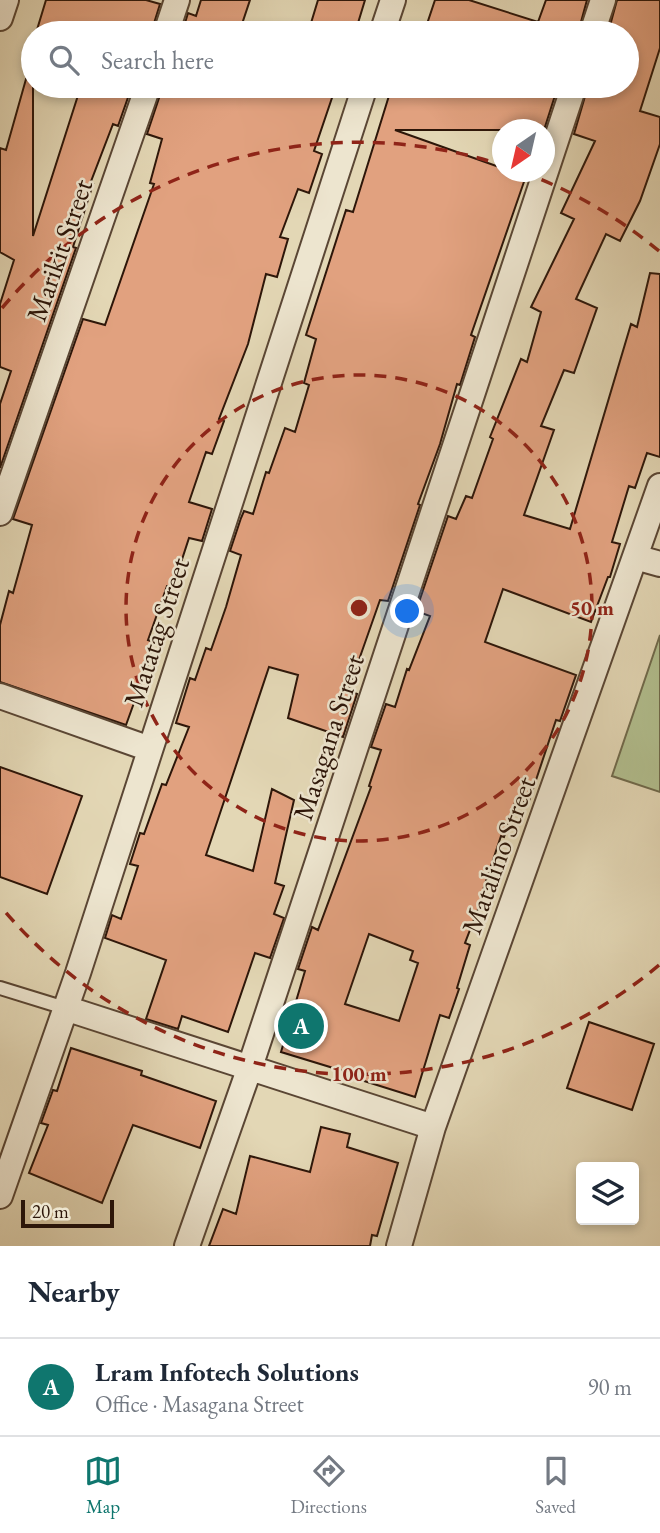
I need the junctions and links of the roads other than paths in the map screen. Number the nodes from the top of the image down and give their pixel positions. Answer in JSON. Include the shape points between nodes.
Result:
{"nodes":[{"id":1,"x":6,"y":0,"type":"edge"},
{"id":2,"x":177,"y":0,"type":"edge"},
{"id":3,"x":393,"y":0,"type":"edge"},
{"id":4,"x":603,"y":0,"type":"edge"},
{"id":5,"x":0,"y":18,"type":"edge"},
{"id":6,"x":170,"y":21,"type":"edge"},
{"id":7,"x":386,"y":21,"type":"edge"},
{"id":8,"x":596,"y":21,"type":"edge"},
{"id":9,"x":144,"y":98,"type":"edge"},
{"id":10,"x":361,"y":98,"type":"edge"},
{"id":11,"x":571,"y":98,"type":"edge"},
{"id":12,"x":660,"y":486,"type":"edge"},
{"id":13,"x":0,"y":513,"type":"edge"},
{"id":14,"x":635,"y":557,"type":"junction"},
{"id":15,"x":660,"y":564,"type":"edge"},
{"id":16,"x":0,"y":696,"type":"edge"},
{"id":17,"x":150,"y":749,"type":"junction"},
{"id":18,"x":0,"y":988,"type":"edge"},
{"id":19,"x":65,"y":1008,"type":"junction"},
{"id":20,"x":250,"y":1068,"type":"junction"},
{"id":21,"x":433,"y":1127,"type":"junction"},
{"id":22,"x":0,"y":1196,"type":"edge"},
{"id":23,"x":187,"y":1246,"type":"edge"},
{"id":24,"x":398,"y":1246,"type":"edge"}],
"edges":[{"from":1,"to":5,"type":"street"},
{"from":2,"to":6,"type":"street"},
{"from":3,"to":7,"type":"street"},
{"from":4,"to":8,"type":"street"},
{"from":9,"to":13,"type":"street","name":"Marikit Street"},
{"from":10,"to":17,"type":"street","name":"Matatag Street"},
{"from":11,"to":20,"type":"street","name":"Masagana Street"},
{"from":12,"to":14,"type":"street","name":"Matalino Street"},
{"from":14,"to":15,"type":"street"},
{"from":14,"to":21,"type":"street","name":"Matalino Street"},
{"from":16,"to":17,"type":"street"},
{"from":17,"to":19,"type":"street","name":"Matatag Street"},
{"from":18,"to":19,"type":"lane"},
{"from":19,"to":20,"type":"street"},
{"from":19,"to":22,"type":"street","name":"Matatag Street"},
{"from":20,"to":21,"type":"street"},
{"from":20,"to":23,"type":"street","name":"Masagana Street"},
{"from":21,"to":24,"type":"street","name":"Matalino Street"}]}
